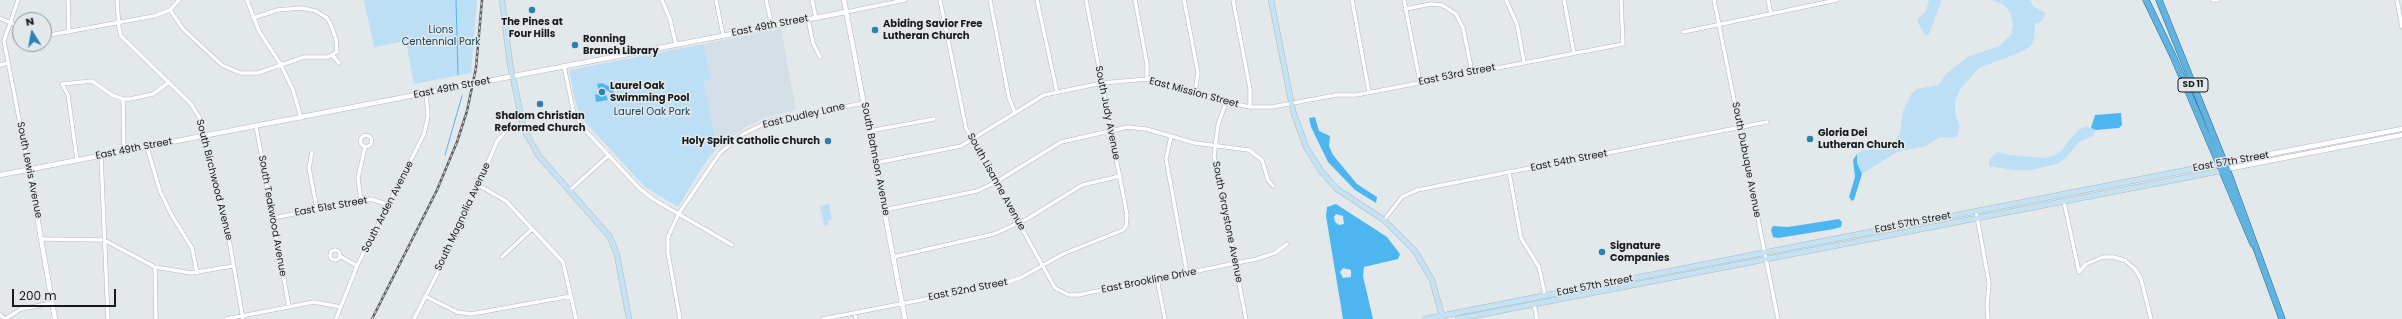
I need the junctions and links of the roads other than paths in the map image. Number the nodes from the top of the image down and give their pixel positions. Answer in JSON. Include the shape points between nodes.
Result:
{"nodes":[{"id":1,"x":18,"y":0,"type":"edge"},
{"id":2,"x":68,"y":0,"type":"edge"},
{"id":3,"x":118,"y":0,"type":"edge"},
{"id":4,"x":179,"y":0,"type":"edge"},
{"id":5,"x":247,"y":0,"type":"edge"},
{"id":6,"x":502,"y":0,"type":"edge"},
{"id":7,"x":662,"y":0,"type":"edge"},
{"id":8,"x":716,"y":0,"type":"edge"},
{"id":9,"x":766,"y":0,"type":"edge"},
{"id":10,"x":812,"y":0,"type":"edge"},
{"id":11,"x":844,"y":0,"type":"edge"},
{"id":12,"x":905,"y":0,"type":"edge"},
{"id":13,"x":940,"y":0,"type":"edge"},
{"id":14,"x":990,"y":0,"type":"edge"},
{"id":15,"x":1037,"y":0,"type":"edge"},
{"id":16,"x":1086,"y":0,"type":"edge"},
{"id":17,"x":1135,"y":0,"type":"edge"},
{"id":18,"x":1184,"y":0,"type":"edge"},
{"id":19,"x":1233,"y":0,"type":"edge"},
{"id":20,"x":1271,"y":0,"type":"edge"},
{"id":21,"x":1352,"y":0,"type":"edge"},
{"id":22,"x":1404,"y":0,"type":"edge"},
{"id":23,"x":1506,"y":0,"type":"edge"},
{"id":24,"x":1564,"y":0,"type":"edge"},
{"id":25,"x":1621,"y":0,"type":"edge"},
{"id":26,"x":1714,"y":0,"type":"edge"},
{"id":27,"x":1768,"y":0,"type":"edge"},
{"id":28,"x":1837,"y":0,"type":"edge"},
{"id":29,"x":2146,"y":0,"type":"edge"},
{"id":30,"x":2159,"y":0,"type":"edge"},
{"id":31,"x":2212,"y":0,"type":"edge"},
{"id":32,"x":2218,"y":0,"type":"edge"},
{"id":33,"x":2397,"y":0,"type":"edge"},
{"id":34,"x":893,"y":1,"type":"edge"},
{"id":35,"x":1822,"y":2,"type":"edge"},
{"id":36,"x":1406,"y":9,"type":"junction"},
{"id":37,"x":170,"y":10,"type":"junction"},
{"id":38,"x":846,"y":12,"type":"junction"},
{"id":39,"x":1771,"y":14,"type":"junction"},
{"id":40,"x":0,"y":18,"type":"edge"},
{"id":41,"x":253,"y":18,"type":"junction"},
{"id":42,"x":816,"y":18,"type":"junction"},
{"id":43,"x":808,"y":19,"type":"junction"},
{"id":44,"x":10,"y":22,"type":"junction"},
{"id":45,"x":118,"y":23,"type":"junction"},
{"id":46,"x":1719,"y":24,"type":"junction"},
{"id":47,"x":772,"y":26,"type":"junction"},
{"id":48,"x":2402,"y":28,"type":"edge"},
{"id":49,"x":69,"y":32,"type":"junction"},
{"id":50,"x":1683,"y":32,"type":"dead end"},
{"id":51,"x":52,"y":35,"type":"edge"},
{"id":52,"x":723,"y":36,"type":"junction"},
{"id":53,"x":676,"y":45,"type":"junction"},
{"id":54,"x":1574,"y":53,"type":"junction"},
{"id":55,"x":333,"y":56,"type":"junction"},
{"id":56,"x":820,"y":57,"type":"dead end"},
{"id":57,"x":1524,"y":62,"type":"junction"},
{"id":58,"x":8,"y":63,"type":"junction"},
{"id":59,"x":281,"y":64,"type":"junction"},
{"id":60,"x":339,"y":64,"type":"dead end"},
{"id":61,"x":0,"y":65,"type":"edge"},
{"id":62,"x":564,"y":66,"type":"junction"},
{"id":63,"x":1472,"y":72,"type":"junction"},
{"id":64,"x":512,"y":76,"type":"junction"},
{"id":65,"x":1147,"y":79,"type":"junction"},
{"id":66,"x":1102,"y":82,"type":"junction"},
{"id":67,"x":1420,"y":82,"type":"junction"},
{"id":68,"x":168,"y":83,"type":"junction"},
{"id":69,"x":1056,"y":92,"type":"junction"},
{"id":70,"x":1195,"y":92,"type":"junction"},
{"id":71,"x":1369,"y":92,"type":"junction"},
{"id":72,"x":426,"y":93,"type":"junction"},
{"id":73,"x":123,"y":99,"type":"junction"},
{"id":74,"x":1226,"y":102,"type":"junction"},
{"id":75,"x":864,"y":103,"type":"junction"},
{"id":76,"x":1291,"y":103,"type":"junction"},
{"id":77,"x":1250,"y":107,"type":"junction"},
{"id":78,"x":1015,"y":113,"type":"junction"},
{"id":79,"x":301,"y":118,"type":"junction"},
{"id":80,"x":934,"y":120,"type":"dead end"},
{"id":81,"x":1767,"y":122,"type":"dead end"},
{"id":82,"x":522,"y":125,"type":"junction"},
{"id":83,"x":256,"y":126,"type":"junction"},
{"id":84,"x":1740,"y":128,"type":"junction"},
{"id":85,"x":2402,"y":129,"type":"edge"},
{"id":86,"x":1111,"y":130,"type":"junction"},
{"id":87,"x":869,"y":131,"type":"junction"},
{"id":88,"x":2402,"y":135,"type":"edge"},
{"id":89,"x":203,"y":136,"type":"junction"},
{"id":90,"x":1171,"y":136,"type":"junction"},
{"id":91,"x":973,"y":140,"type":"junction"},
{"id":92,"x":1214,"y":146,"type":"junction"},
{"id":93,"x":147,"y":147,"type":"junction"},
{"id":94,"x":365,"y":147,"type":"dead end"},
{"id":95,"x":124,"y":151,"type":"junction"},
{"id":96,"x":312,"y":152,"type":"dead end"},
{"id":97,"x":609,"y":155,"type":"junction"},
{"id":98,"x":101,"y":156,"type":"junction"},
{"id":99,"x":77,"y":160,"type":"junction"},
{"id":100,"x":875,"y":163,"type":"junction"},
{"id":101,"x":2223,"y":167,"type":"junction"},
{"id":102,"x":29,"y":170,"type":"junction"},
{"id":103,"x":1509,"y":172,"type":"junction"},
{"id":104,"x":0,"y":176,"type":"edge"},
{"id":105,"x":1120,"y":176,"type":"junction"},
{"id":106,"x":996,"y":182,"type":"junction"},
{"id":107,"x":480,"y":186,"type":"junction"},
{"id":108,"x":1273,"y":186,"type":"dead end"},
{"id":109,"x":570,"y":190,"type":"junction"},
{"id":110,"x":361,"y":201,"type":"junction"},
{"id":111,"x":2064,"y":202,"type":"junction"},
{"id":112,"x":389,"y":205,"type":"junction"},
{"id":113,"x":317,"y":209,"type":"junction"},
{"id":114,"x":884,"y":210,"type":"junction"},
{"id":115,"x":1976,"y":211,"type":"junction"},
{"id":116,"x":679,"y":214,"type":"junction"},
{"id":117,"x":273,"y":218,"type":"junction"},
{"id":118,"x":1977,"y":218,"type":"junction"},
{"id":119,"x":1384,"y":220,"type":"junction"},
{"id":120,"x":1019,"y":223,"type":"junction"},
{"id":121,"x":1126,"y":226,"type":"joint"},
{"id":122,"x":532,"y":229,"type":"junction"},
{"id":123,"x":42,"y":240,"type":"junction"},
{"id":124,"x":104,"y":240,"type":"junction"},
{"id":125,"x":1288,"y":244,"type":"dead end"},
{"id":126,"x":732,"y":245,"type":"dead end"},
{"id":127,"x":1031,"y":246,"type":"joint"},
{"id":128,"x":1764,"y":253,"type":"junction"},
{"id":129,"x":340,"y":256,"type":"dead end"},
{"id":130,"x":502,"y":257,"type":"dead end"},
{"id":131,"x":893,"y":257,"type":"junction"},
{"id":132,"x":1765,"y":260,"type":"junction"},
{"id":133,"x":1234,"y":263,"type":"junction"},
{"id":134,"x":155,"y":266,"type":"junction"},
{"id":135,"x":233,"y":266,"type":"junction"},
{"id":136,"x":357,"y":266,"type":"junction"},
{"id":137,"x":1042,"y":266,"type":"junction"},
{"id":138,"x":197,"y":273,"type":"junction"},
{"id":139,"x":1187,"y":273,"type":"junction"},
{"id":140,"x":1157,"y":279,"type":"junction"},
{"id":141,"x":1545,"y":295,"type":"junction"},
{"id":142,"x":425,"y":296,"type":"junction"},
{"id":143,"x":571,"y":296,"type":"junction"},
{"id":144,"x":52,"y":303,"type":"junction"},
{"id":145,"x":902,"y":303,"type":"junction"},
{"id":146,"x":1534,"y":304,"type":"junction"},
{"id":147,"x":289,"y":307,"type":"junction"},
{"id":148,"x":342,"y":307,"type":"junction"},
{"id":149,"x":855,"y":313,"type":"junction"},
{"id":150,"x":0,"y":314,"type":"edge"},
{"id":151,"x":1443,"y":317,"type":"edge"},
{"id":152,"x":243,"y":318,"type":"edge"},
{"id":153,"x":4,"y":319,"type":"edge"},
{"id":154,"x":55,"y":319,"type":"edge"},
{"id":155,"x":108,"y":319,"type":"edge"},
{"id":156,"x":156,"y":319,"type":"edge"},
{"id":157,"x":226,"y":319,"type":"edge"},
{"id":158,"x":336,"y":319,"type":"edge"},
{"id":159,"x":414,"y":319,"type":"edge"},
{"id":160,"x":576,"y":319,"type":"edge"},
{"id":161,"x":629,"y":319,"type":"edge"},
{"id":162,"x":680,"y":319,"type":"edge"},
{"id":163,"x":823,"y":319,"type":"edge"},
{"id":164,"x":856,"y":319,"type":"edge"},
{"id":165,"x":905,"y":319,"type":"edge"},
{"id":166,"x":1165,"y":319,"type":"edge"},
{"id":167,"x":1246,"y":319,"type":"edge"},
{"id":168,"x":1424,"y":319,"type":"edge"},
{"id":169,"x":1458,"y":319,"type":"edge"},
{"id":170,"x":1537,"y":319,"type":"edge"},
{"id":171,"x":1778,"y":319,"type":"edge"},
{"id":172,"x":1988,"y":319,"type":"edge"},
{"id":173,"x":2151,"y":319,"type":"edge"},
{"id":174,"x":2282,"y":319,"type":"edge"}],
"edges":[{"from":1,"to":44,"type":"street","name":"South Lewis Avenue"},
{"from":2,"to":49,"type":"street"},
{"from":3,"to":45,"type":"street","name":"South Birchwood Avenue"},
{"from":4,"to":37,"type":"street"},
{"from":5,"to":41,"type":"street"},
{"from":6,"to":64,"type":"main road"},
{"from":7,"to":53,"type":"street"},
{"from":8,"to":52,"type":"street"},
{"from":9,"to":47,"type":"street"},
{"from":10,"to":42,"type":"street"},
{"from":11,"to":38,"type":"street","name":"South Bahnson Avenue"},
{"from":12,"to":34,"type":"street","name":"East 49th Street"},
{"from":13,"to":91,"type":"street","name":"South Lisanne Avenue","via":[[965,123]]},
{"from":14,"to":78,"type":"street","via":[[1009,98]]},
{"from":15,"to":69,"type":"street"},
{"from":16,"to":66,"type":"street","name":"South Judy Avenue"},
{"from":17,"to":65,"type":"street","via":[[1147,64]]},
{"from":18,"to":70,"type":"street","via":[[1198,73]]},
{"from":19,"to":77,"type":"street","via":[[1250,89]]},
{"from":20,"to":76,"type":"main road"},
{"from":21,"to":71,"type":"street"},
{"from":22,"to":36,"type":"street"},
{"from":23,"to":57,"type":"street","via":[[1517,24]]},
{"from":24,"to":54,"type":"street"},
{"from":25,"to":54,"type":"street","name":"East 53rd Street","via":[[1623,44]]},
{"from":26,"to":46,"type":"street","name":"South Dubuque Avenue"},
{"from":27,"to":39,"type":"street"},
{"from":28,"to":35,"type":"street"},
{"from":29,"to":101,"type":"highway","number":"SD 11"},
{"from":30,"to":101,"type":"highway","number":"SD 11"},
{"from":31,"to":32,"type":"street"},
{"from":33,"to":48,"type":"street"},
{"from":34,"to":38,"type":"street","name":"East 49th Street"},
{"from":35,"to":39,"type":"street"},
{"from":36,"to":63,"type":"street","via":[[1431,4],[1442,5],[1456,14],[1463,28]]},
{"from":36,"to":67,"type":"street"},
{"from":37,"to":45,"type":"street"},
{"from":37,"to":59,"type":"street","via":[[183,28],[230,70],[250,74]]},
{"from":38,"to":42,"type":"street","name":"East 49th Street"},
{"from":38,"to":75,"type":"street","name":"South Bahnson Avenue"},
{"from":39,"to":46,"type":"street"},
{"from":40,"to":44,"type":"street"},
{"from":41,"to":55,"type":"street","via":[[277,10],[316,10],[327,18],[334,33],[338,49]]},
{"from":41,"to":59,"type":"street"},
{"from":42,"to":43,"type":"street","name":"East 49th Street"},
{"from":43,"to":47,"type":"street","name":"East 49th Street"},
{"from":43,"to":56,"type":"street","via":[[813,43]]},
{"from":44,"to":58,"type":"street","name":"South Lewis Avenue","via":[[4,38]]},
{"from":45,"to":49,"type":"street"},
{"from":45,"to":68,"type":"street","name":"South Birchwood Avenue","via":[[124,40]]},
{"from":46,"to":50,"type":"street"},
{"from":46,"to":84,"type":"street","name":"South Dubuque Avenue"},
{"from":47,"to":52,"type":"street","name":"East 49th Street"},
{"from":49,"to":51,"type":"street"},
{"from":52,"to":53,"type":"street","name":"East 49th Street"},
{"from":53,"to":62,"type":"street","name":"East 49th Street"},
{"from":54,"to":57,"type":"street","name":"East 53rd Street"},
{"from":55,"to":59,"type":"street","via":[[304,57]]},
{"from":55,"to":60,"type":"street"},
{"from":57,"to":63,"type":"street","name":"East 53rd Street"},
{"from":58,"to":61,"type":"street"},
{"from":58,"to":102,"type":"street","name":"South Lewis Avenue"},
{"from":59,"to":79,"type":"street","via":[[293,90]]},
{"from":62,"to":64,"type":"street","name":"East 49th Street"},
{"from":62,"to":97,"type":"street","via":[[574,114]]},
{"from":63,"to":67,"type":"street","name":"East 53rd Street"},
{"from":64,"to":72,"type":"street","name":"East 49th Street"},
{"from":64,"to":82,"type":"main road"},
{"from":65,"to":66,"type":"street","name":"East Mission Street"},
{"from":65,"to":70,"type":"street","name":"East Mission Street"},
{"from":66,"to":69,"type":"street","name":"East Mission Street"},
{"from":66,"to":86,"type":"street","name":"South Judy Avenue"},
{"from":67,"to":71,"type":"street","name":"East 53rd Street"},
{"from":68,"to":73,"type":"street","via":[[153,94]]},
{"from":68,"to":89,"type":"street","name":"South Birchwood Avenue","via":[[195,108]]},
{"from":69,"to":78,"type":"street","name":"East Mission Street","via":[[1044,95]]},
{"from":70,"to":74,"type":"street","name":"East Mission Street"},
{"from":71,"to":76,"type":"street","name":"East 53rd Street"},
{"from":72,"to":79,"type":"street","name":"East 49th Street"},
{"from":72,"to":112,"type":"street","name":"South Arden Avenue","via":[[428,116],[424,134]]},
{"from":73,"to":95,"type":"street"},
{"from":73,"to":99,"type":"street","via":[[112,95],[92,81],[62,84],[68,95]]},
{"from":74,"to":77,"type":"street","name":"East Mission Street"},
{"from":74,"to":92,"type":"street","name":"South Graystone Avenue"},
{"from":75,"to":87,"type":"street","name":"South Bahnson Avenue"},
{"from":75,"to":116,"type":"street","name":"East Dudley Lane","via":[[770,121],[743,134],[713,161]]},
{"from":76,"to":77,"type":"street","name":"East Mission Street","via":[[1272,107]]},
{"from":76,"to":119,"type":"main road","via":[[1303,143],[1321,171],[1346,196]]},
{"from":78,"to":91,"type":"street","name":"East Mission Street"},
{"from":79,"to":83,"type":"street","name":"East 49th Street"},
{"from":80,"to":87,"type":"street"},
{"from":81,"to":84,"type":"street","name":"East 54th Street"},
{"from":82,"to":107,"type":"street","name":"South Magnolia Avenue","via":[[507,130],[501,136]]},
{"from":82,"to":109,"type":"main road","via":[[534,150]]},
{"from":83,"to":89,"type":"street","name":"East 49th Street"},
{"from":83,"to":117,"type":"street","name":"South Teakwood Avenue"},
{"from":84,"to":103,"type":"street","name":"East 54th Street"},
{"from":84,"to":128,"type":"street","name":"South Dubuque Avenue"},
{"from":85,"to":101,"type":"street","name":"East 57th Street"},
{"from":86,"to":90,"type":"street","via":[[1137,127]]},
{"from":86,"to":105,"type":"street","name":"South Judy Avenue"},
{"from":86,"to":106,"type":"street","via":[[1061,142]]},
{"from":87,"to":100,"type":"street","name":"South Bahnson Avenue"},
{"from":88,"to":101,"type":"street","name":"East 57th Street"},
{"from":89,"to":93,"type":"street","name":"East 49th Street"},
{"from":89,"to":135,"type":"street","name":"South Birchwood Avenue","via":[[221,202]]},
{"from":90,"to":92,"type":"street"},
{"from":90,"to":139,"type":"street","via":[[1166,159]]},
{"from":91,"to":100,"type":"street","name":"East Mission Street","via":[[954,148]]},
{"from":91,"to":106,"type":"street","name":"South Lisanne Avenue"},
{"from":92,"to":108,"type":"street","via":[[1243,148],[1253,152],[1262,160],[1268,180]]},
{"from":92,"to":133,"type":"street","name":"South Graystone Avenue"},
{"from":93,"to":95,"type":"street","name":"East 49th Street"},
{"from":93,"to":138,"type":"street","via":[[160,191],[192,248]]},
{"from":94,"to":110,"type":"street","via":[[358,178]]},
{"from":95,"to":98,"type":"street","name":"East 49th Street"},
{"from":96,"to":113,"type":"street","via":[[309,168]]},
{"from":97,"to":109,"type":"street"},
{"from":97,"to":116,"type":"street","via":[[639,188]]},
{"from":98,"to":99,"type":"street","name":"East 49th Street"},
{"from":98,"to":124,"type":"street"},
{"from":99,"to":102,"type":"street","name":"East 49th Street"},
{"from":100,"to":114,"type":"street","name":"South Bahnson Avenue"},
{"from":101,"to":111,"type":"main road","name":"East 57th Street"},
{"from":101,"to":115,"type":"main road","name":"East 57th Street"},
{"from":101,"to":174,"type":"highway","number":"SD 11"},
{"from":102,"to":104,"type":"street","name":"East 49th Street"},
{"from":102,"to":123,"type":"street","name":"South Lewis Avenue"},
{"from":103,"to":119,"type":"street","name":"East 54th Street","via":[[1407,193],[1398,200]]},
{"from":103,"to":141,"type":"street","via":[[1521,238],[1539,267]]},
{"from":105,"to":120,"type":"street","via":[[1072,190]]},
{"from":105,"to":121,"type":"street","name":"South Judy Avenue","via":[[1127,215]]},
{"from":106,"to":114,"type":"street","via":[[971,192]]},
{"from":106,"to":120,"type":"street","name":"South Lisanne Avenue"},
{"from":107,"to":122,"type":"street","via":[[506,201]]},
{"from":107,"to":142,"type":"street","name":"South Magnolia Avenue"},
{"from":109,"to":161,"type":"main road","via":[[612,240]]},
{"from":110,"to":112,"type":"street","name":"East 51st Street","via":[[378,200]]},
{"from":110,"to":113,"type":"street","name":"East 51st Street"},
{"from":111,"to":118,"type":"main road","name":"East 57th Street"},
{"from":111,"to":173,"type":"street","via":[[2079,272],[2086,264],[2103,257],[2126,261],[2141,279]]},
{"from":112,"to":136,"type":"street","name":"South Arden Avenue"},
{"from":113,"to":117,"type":"street","name":"East 51st Street"},
{"from":114,"to":131,"type":"street","name":"South Bahnson Avenue"},
{"from":115,"to":118,"type":"street"},
{"from":115,"to":128,"type":"main road","name":"East 57th Street"},
{"from":116,"to":126,"type":"street"},
{"from":116,"to":162,"type":"street","name":"East Dudley Lane","via":[[669,234],[667,248]]},
{"from":117,"to":147,"type":"street","name":"South Teakwood Avenue"},
{"from":118,"to":132,"type":"main road","name":"East 57th Street"},
{"from":118,"to":172,"type":"street","via":[[1989,283]]},
{"from":119,"to":151,"type":"main road","via":[[1407,241],[1424,264],[1435,288]]},
{"from":120,"to":127,"type":"street","name":"South Lisanne Avenue"},
{"from":120,"to":131,"type":"street","via":[[979,239]]},
{"from":121,"to":137,"type":"street","name":"East 52nd Street","via":[[1119,232],[1063,254]]},
{"from":122,"to":130,"type":"street"},
{"from":122,"to":143,"type":"street","via":[[563,262]]},
{"from":123,"to":124,"type":"street"},
{"from":123,"to":144,"type":"street","name":"South Lewis Avenue"},
{"from":124,"to":134,"type":"street"},
{"from":124,"to":155,"type":"street"},
{"from":125,"to":133,"type":"street","name":"East Brookline Drive","via":[[1264,257]]},
{"from":127,"to":137,"type":"street","name":"East Brookline Drive"},
{"from":128,"to":132,"type":"street","name":"South Dubuque Avenue"},
{"from":128,"to":141,"type":"main road","name":"East 57th Street"},
{"from":129,"to":136,"type":"street"},
{"from":131,"to":145,"type":"street","name":"South Bahnson Avenue"},
{"from":132,"to":146,"type":"main road","name":"East 57th Street"},
{"from":132,"to":171,"type":"street","name":"South Dubuque Avenue"},
{"from":133,"to":139,"type":"street","name":"East Brookline Drive"},
{"from":133,"to":167,"type":"street","name":"South Graystone Avenue"},
{"from":134,"to":138,"type":"street"},
{"from":134,"to":156,"type":"street"},
{"from":135,"to":138,"type":"street"},
{"from":135,"to":152,"type":"street","name":"South Birchwood Avenue"},
{"from":136,"to":148,"type":"street","name":"South Arden Avenue"},
{"from":137,"to":140,"type":"street","name":"East Brookline Drive","via":[[1056,288],[1069,295]]},
{"from":137,"to":145,"type":"street","name":"East 52nd Street","via":[[1003,284]]},
{"from":139,"to":140,"type":"street","name":"East Brookline Drive"},
{"from":140,"to":166,"type":"street"},
{"from":141,"to":151,"type":"main road","name":"East 57th Street"},
{"from":142,"to":143,"type":"street","via":[[457,312],[470,314]]},
{"from":142,"to":159,"type":"street","name":"South Magnolia Avenue"},
{"from":143,"to":160,"type":"street"},
{"from":144,"to":153,"type":"street","via":[[21,309]]},
{"from":144,"to":154,"type":"street","name":"South Lewis Avenue"},
{"from":145,"to":149,"type":"street","name":"East 52nd Street"},
{"from":145,"to":165,"type":"street","name":"South Bahnson Avenue"},
{"from":146,"to":169,"type":"main road","name":"East 57th Street"},
{"from":146,"to":170,"type":"street"},
{"from":147,"to":148,"type":"street","via":[[320,302]]},
{"from":147,"to":152,"type":"street"},
{"from":148,"to":158,"type":"street","name":"South Arden Avenue"},
{"from":149,"to":163,"type":"street","name":"East 52nd Street"},
{"from":149,"to":164,"type":"street"},
{"from":150,"to":153,"type":"street"},
{"from":151,"to":168,"type":"main road","name":"East 57th Street"},
{"from":152,"to":157,"type":"street"}]}
